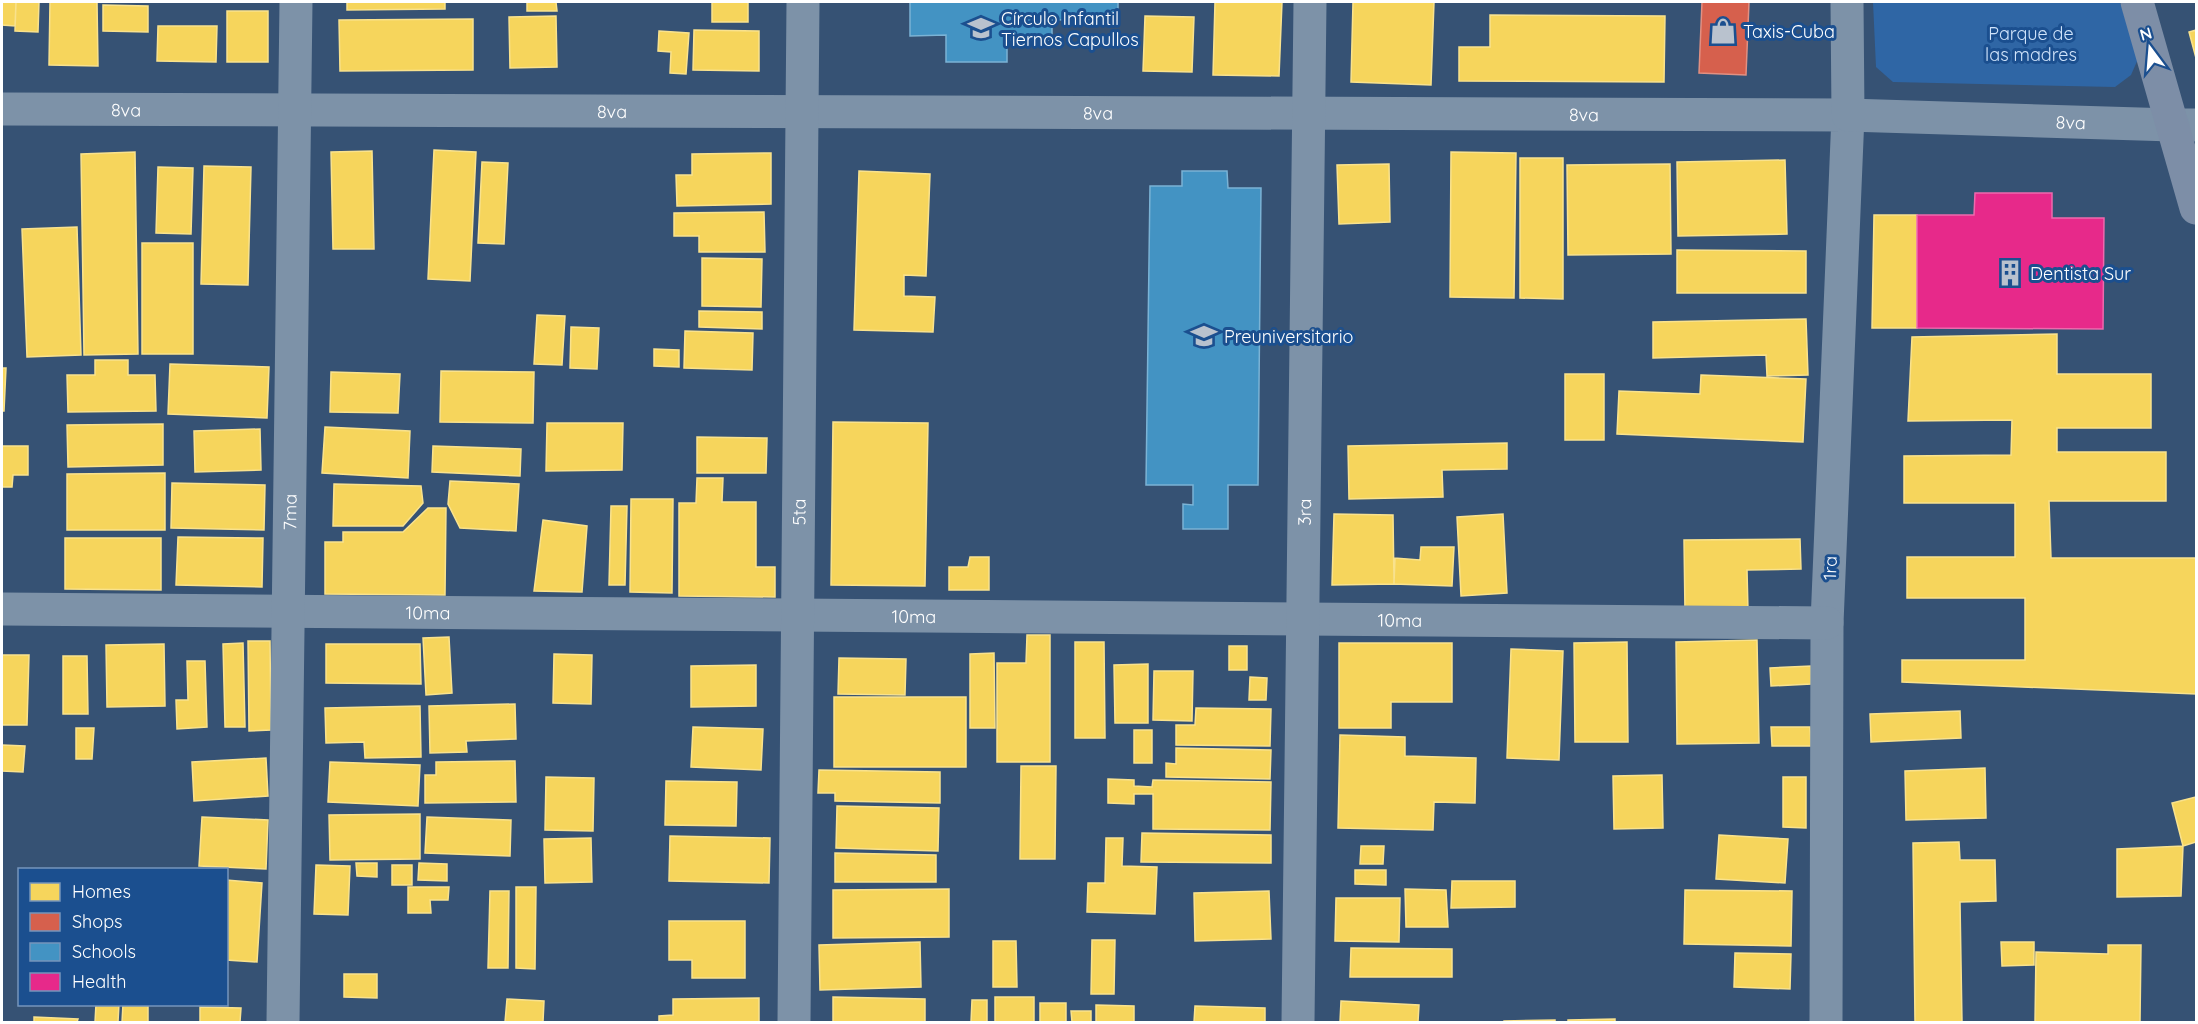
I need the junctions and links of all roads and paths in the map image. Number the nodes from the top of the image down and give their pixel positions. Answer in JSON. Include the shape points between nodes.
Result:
{"nodes":[{"id":1,"x":296,"y":2,"type":"edge"},
{"id":2,"x":803,"y":2,"type":"edge"},
{"id":3,"x":1310,"y":2,"type":"edge"},
{"id":4,"x":1847,"y":2,"type":"edge"},
{"id":5,"x":2137,"y":2,"type":"edge"},
{"id":6,"x":2,"y":109,"type":"edge"},
{"id":7,"x":294,"y":110,"type":"junction"},
{"id":8,"x":802,"y":110,"type":"junction"},
{"id":9,"x":1848,"y":114,"type":"junction"},
{"id":10,"x":1308,"y":115,"type":"junction"},
{"id":11,"x":2185,"y":125,"type":"edge"},
{"id":12,"x":2196,"y":208,"type":"edge"},
{"id":13,"x":2,"y":609,"type":"edge"},
{"id":14,"x":288,"y":611,"type":"junction"},
{"id":15,"x":798,"y":615,"type":"junction"},
{"id":16,"x":1302,"y":619,"type":"junction"},
{"id":17,"x":1827,"y":623,"type":"junction"},
{"id":18,"x":283,"y":1023,"type":"edge"},
{"id":19,"x":794,"y":1023,"type":"edge"},
{"id":20,"x":1298,"y":1023,"type":"edge"},
{"id":21,"x":1826,"y":1023,"type":"edge"}],
"edges":[{"from":1,"to":7,"type":"street","name":"7ma"},
{"from":2,"to":8,"type":"street","name":"5ta"},
{"from":3,"to":10,"type":"street","name":"3ra"},
{"from":4,"to":9,"type":"street","name":"1ra"},
{"from":5,"to":11,"type":"main road"},
{"from":6,"to":7,"type":"street","name":"8va"},
{"from":7,"to":8,"type":"street","name":"8va"},
{"from":7,"to":14,"type":"street","name":"7ma"},
{"from":8,"to":10,"type":"street","name":"8va"},
{"from":8,"to":15,"type":"street","name":"5ta"},
{"from":9,"to":10,"type":"street","name":"8va"},
{"from":9,"to":11,"type":"street","name":"8va"},
{"from":9,"to":17,"type":"street","name":"1ra"},
{"from":10,"to":16,"type":"street","name":"3ra"},
{"from":11,"to":12,"type":"main road"},
{"from":13,"to":14,"type":"street","name":"10ma"},
{"from":14,"to":15,"type":"street","name":"10ma"},
{"from":14,"to":18,"type":"street","name":"7ma"},
{"from":15,"to":16,"type":"street","name":"10ma"},
{"from":15,"to":19,"type":"street","name":"5ta"},
{"from":16,"to":17,"type":"street","name":"10ma"},
{"from":16,"to":20,"type":"street","name":"3ra"},
{"from":17,"to":21,"type":"street","name":"1ra"}]}
